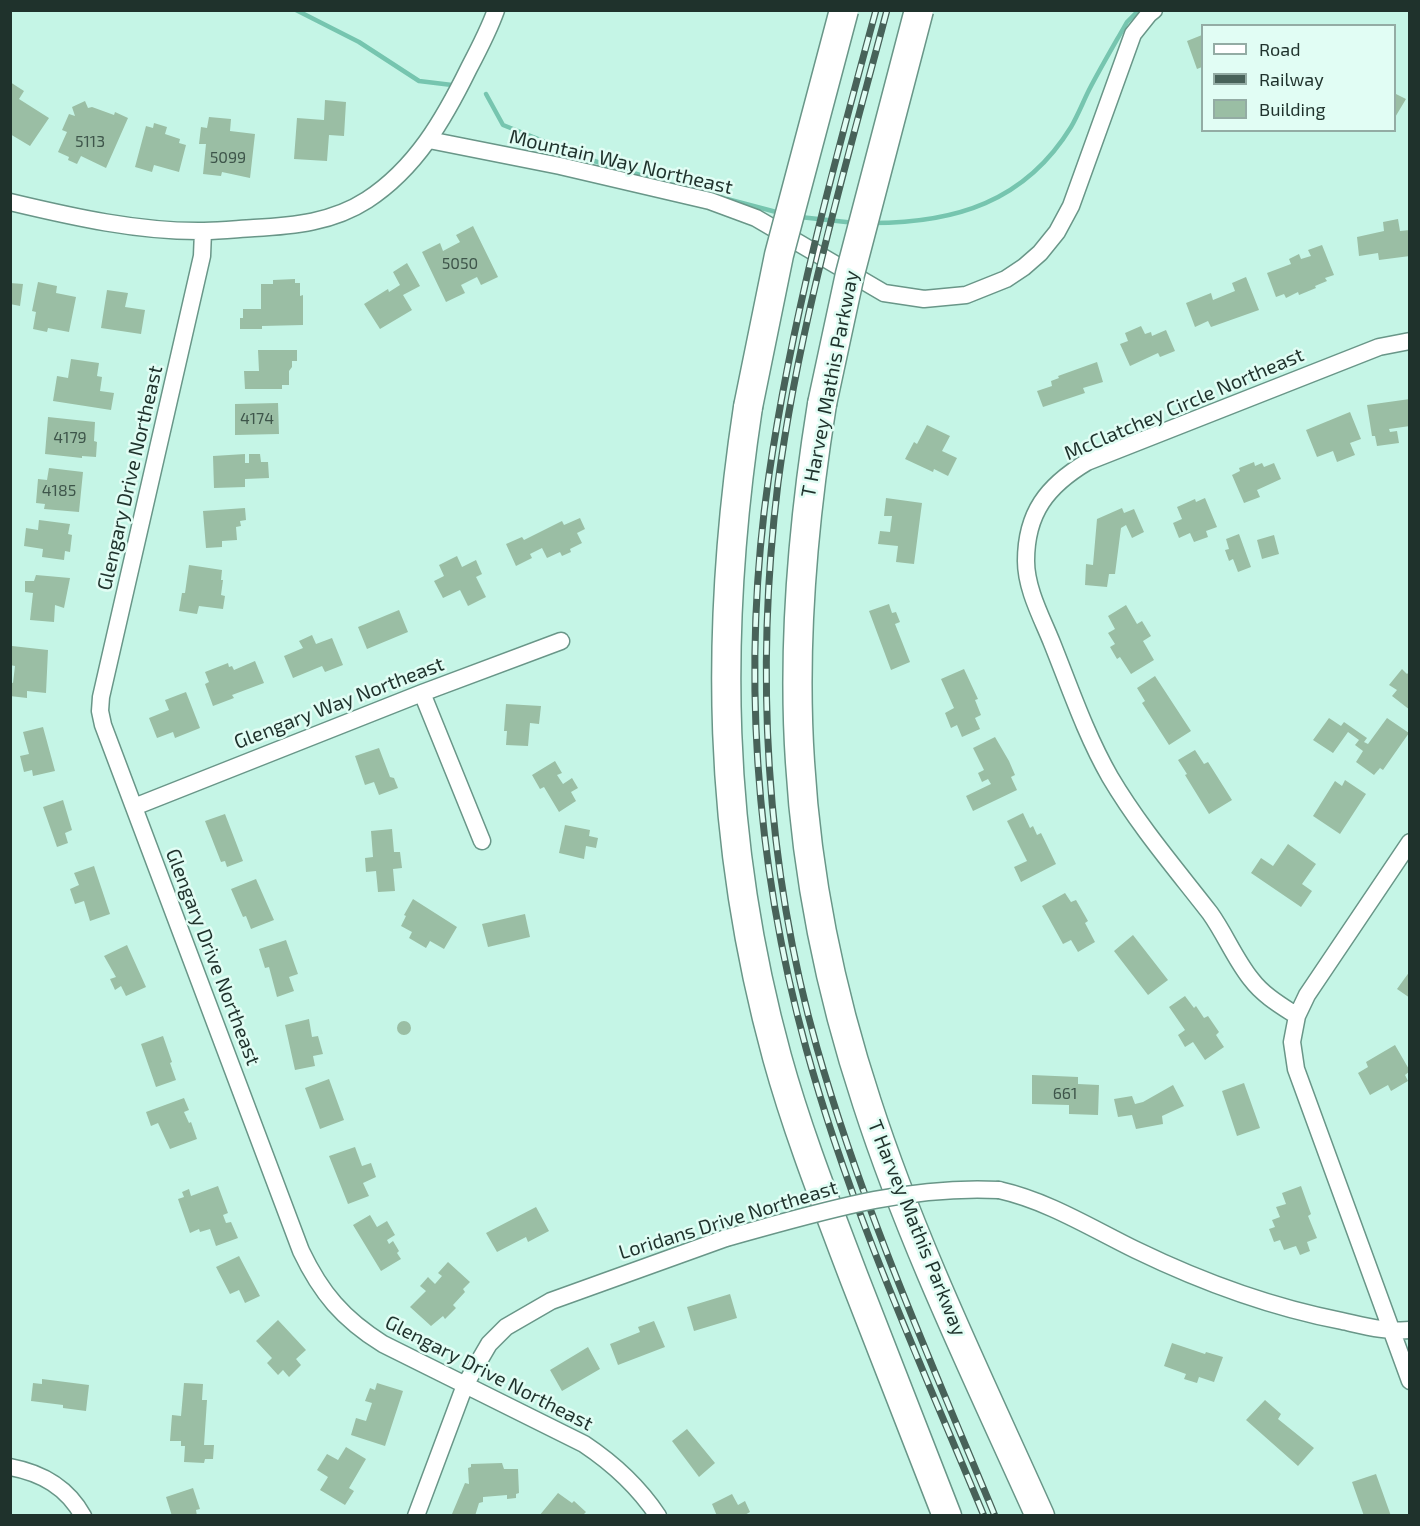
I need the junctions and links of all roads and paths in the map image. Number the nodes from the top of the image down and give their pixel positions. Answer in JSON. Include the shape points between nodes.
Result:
{"nodes":[{"id":1,"x":496,"y":10,"type":"edge"},
{"id":2,"x":844,"y":10,"type":"edge"},
{"id":3,"x":919,"y":10,"type":"edge"},
{"id":4,"x":1154,"y":10,"type":"edge"},
{"id":5,"x":429,"y":140,"type":"junction"},
{"id":6,"x":10,"y":202,"type":"edge"},
{"id":7,"x":203,"y":231,"type":"junction"},
{"id":8,"x":1410,"y":341,"type":"edge"},
{"id":9,"x":561,"y":641,"type":"dead end"},
{"id":10,"x":422,"y":693,"type":"junction"},
{"id":11,"x":134,"y":807,"type":"junction"},
{"id":12,"x":482,"y":841,"type":"dead end"},
{"id":13,"x":1410,"y":842,"type":"edge"},
{"id":14,"x":1297,"y":1016,"type":"junction"},
{"id":15,"x":1410,"y":1330,"type":"edge"},
{"id":16,"x":1391,"y":1331,"type":"junction"},
{"id":17,"x":1410,"y":1381,"type":"edge"},
{"id":18,"x":465,"y":1385,"type":"junction"},
{"id":19,"x":10,"y":1467,"type":"edge"},
{"id":20,"x":83,"y":1515,"type":"edge"},
{"id":21,"x":416,"y":1515,"type":"edge"},
{"id":22,"x":658,"y":1515,"type":"edge"},
{"id":23,"x":947,"y":1515,"type":"edge"},
{"id":24,"x":1040,"y":1515,"type":"edge"}],
"edges":[{"from":1,"to":5,"type":"street","via":[[453,102]]},
{"from":2,"to":23,"type":"highway","bridge":true,"via":[[779,255],[748,407],[736,496],[726,635],[727,767],[745,912],[774,1045],[825,1201]]},
{"from":3,"to":24,"type":"highway","name":"T Harvey Mathis Parkway","bridge":true,"via":[[850,274],[809,483],[798,625],[800,762],[816,899],[847,1036],[912,1228]]},
{"from":4,"to":5,"type":"street","name":"Mountain Way Northeast","via":[[1133,34],[1071,206],[1056,232],[1040,252],[1006,279],[956,297],[924,299],[884,293],[756,218],[710,201]]},
{"from":5,"to":7,"type":"street","via":[[388,184],[342,213],[295,226]]},
{"from":6,"to":7,"type":"street","via":[[72,217]]},
{"from":7,"to":11,"type":"street","name":"Glengary Drive Northeast","via":[[202,256],[101,697],[103,725]]},
{"from":8,"to":14,"type":"street","name":"McClatchey Circle Northeast","via":[[1379,347],[1087,462],[1048,492],[1028,534],[1026,562],[1031,588],[1080,715],[1110,776],[1150,839],[1211,916],[1251,979],[1272,1000]]},
{"from":9,"to":10,"type":"street","name":"Glengary Way Northeast"},
{"from":10,"to":11,"type":"street","name":"Glengary Way Northeast"},
{"from":10,"to":12,"type":"street"},
{"from":11,"to":18,"type":"street","name":"Glengary Drive Northeast","via":[[313,1276],[333,1305],[363,1331]]},
{"from":13,"to":14,"type":"street","via":[[1307,994]]},
{"from":14,"to":16,"type":"street","via":[[1292,1042],[1296,1070]]},
{"from":15,"to":16,"type":"street","name":"Loridans Drive Northeast"},
{"from":16,"to":17,"type":"street"},
{"from":16,"to":18,"type":"street","name":"Loridans Drive Northeast","bridge":true,"via":[[1256,1300],[1144,1254],[1042,1203],[999,1190],[966,1189],[896,1195],[825,1210],[726,1238],[566,1295],[506,1327],[489,1344]]},
{"from":18,"to":21,"type":"street","name":"Loridans Drive Northeast"},
{"from":18,"to":22,"type":"street","name":"Glengary Drive Northeast","via":[[604,1457],[631,1480]]},
{"from":19,"to":20,"type":"street","via":[[48,1479],[63,1490]]}]}
